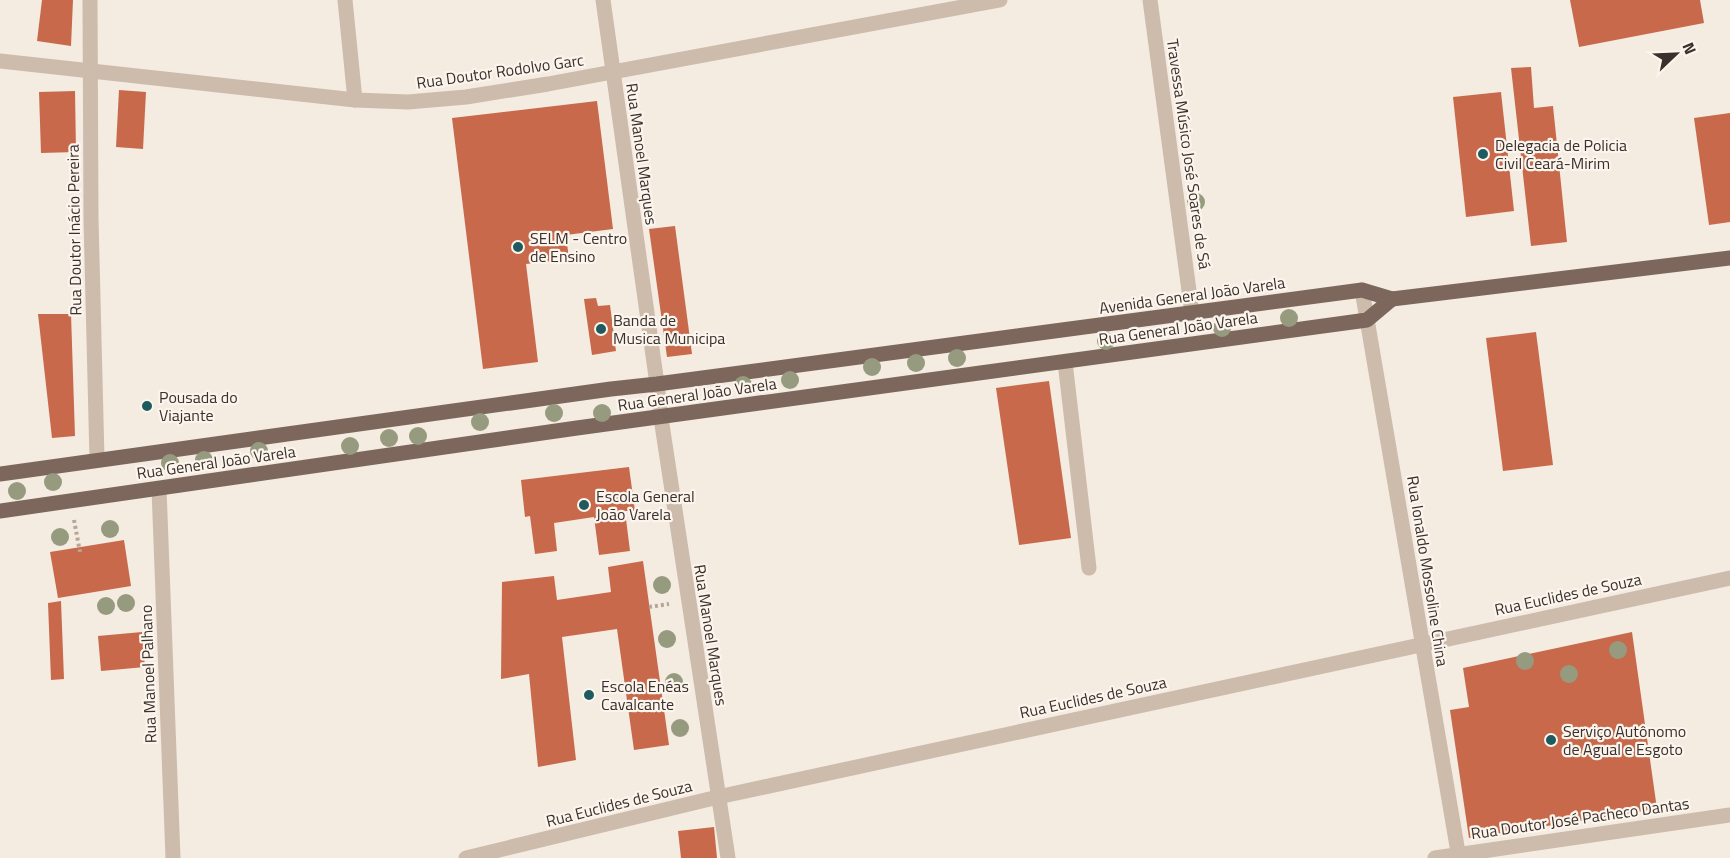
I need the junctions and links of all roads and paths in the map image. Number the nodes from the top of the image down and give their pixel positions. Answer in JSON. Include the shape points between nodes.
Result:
{"nodes":[{"id":1,"x":90,"y":0,"type":"edge"},
{"id":2,"x":345,"y":0,"type":"edge"},
{"id":3,"x":603,"y":0,"type":"edge"},
{"id":4,"x":1000,"y":0,"type":"edge"},
{"id":5,"x":1150,"y":0,"type":"edge"},
{"id":6,"x":0,"y":61,"type":"edge"},
{"id":7,"x":90,"y":72,"type":"junction"},
{"id":8,"x":612,"y":72,"type":"junction"},
{"id":9,"x":355,"y":100,"type":"junction"},
{"id":10,"x":1730,"y":258,"type":"edge"},
{"id":11,"x":1362,"y":290,"type":"junction"},
{"id":12,"x":1392,"y":299,"type":"junction"},
{"id":13,"x":1192,"y":313,"type":"junction"},
{"id":14,"x":1366,"y":320,"type":"junction"},
{"id":15,"x":1065,"y":362,"type":"junction"},
{"id":16,"x":657,"y":384,"type":"junction"},
{"id":17,"x":661,"y":418,"type":"junction"},
{"id":18,"x":97,"y":459,"type":"junction"},
{"id":19,"x":0,"y":474,"type":"edge"},
{"id":20,"x":159,"y":489,"type":"junction"},
{"id":21,"x":72,"y":500,"type":"junction"},
{"id":22,"x":0,"y":511,"type":"edge"},
{"id":23,"x":80,"y":552,"type":"dead end"},
{"id":24,"x":1089,"y":568,"type":"dead end"},
{"id":25,"x":1730,"y":578,"type":"edge"},
{"id":26,"x":1421,"y":644,"type":"junction"},
{"id":27,"x":718,"y":797,"type":"junction"},
{"id":28,"x":1730,"y":815,"type":"edge"},
{"id":29,"x":1458,"y":856,"type":"edge"},
{"id":30,"x":173,"y":858,"type":"edge"},
{"id":31,"x":466,"y":858,"type":"edge"},
{"id":32,"x":728,"y":858,"type":"edge"},
{"id":33,"x":1435,"y":858,"type":"edge"}],
"edges":[{"from":1,"to":7,"type":"street","name":"Rua Doutor Inácio Pereira"},
{"from":2,"to":9,"type":"street"},
{"from":3,"to":8,"type":"street","name":"Rua Manoel Marques"},
{"from":4,"to":8,"type":"street","name":"Rua Doutor Rodolvo Garc"},
{"from":5,"to":13,"type":"street","name":"Travessa Músico José Soares de Sá"},
{"from":6,"to":7,"type":"street","name":"Rua Doutor Rodolvo Garc"},
{"from":7,"to":9,"type":"street","name":"Rua Doutor Rodolvo Garc"},
{"from":7,"to":18,"type":"street","name":"Rua Doutor Inácio Pereira"},
{"from":8,"to":9,"type":"street","name":"Rua Doutor Rodolvo Garc","via":[[466,97],[408,102]]},
{"from":8,"to":16,"type":"street","name":"Rua Manoel Marques"},
{"from":10,"to":12,"type":"main road","name":"Avenida General João Varela"},
{"from":11,"to":12,"type":"main road","name":"Avenida General João Varela"},
{"from":11,"to":13,"type":"main road","name":"Avenida General João Varela"},
{"from":11,"to":14,"type":"street","name":"Rua Ionaldo Mossoline China"},
{"from":12,"to":14,"type":"main road"},
{"from":13,"to":16,"type":"main road","name":"Avenida General João Varela"},
{"from":14,"to":15,"type":"main road","name":"Rua General João Varela"},
{"from":14,"to":26,"type":"street","name":"Rua Ionaldo Mossoline China"},
{"from":15,"to":17,"type":"main road","name":"Rua General João Varela"},
{"from":15,"to":24,"type":"street"},
{"from":16,"to":17,"type":"street","name":"Rua Manoel Marques"},
{"from":16,"to":18,"type":"main road","name":"Rua General João Varela"},
{"from":17,"to":20,"type":"main road","name":"Rua General João Varela"},
{"from":17,"to":27,"type":"street","name":"Rua Manoel Marques"},
{"from":18,"to":19,"type":"main road","name":"Rua General João Varela"},
{"from":20,"to":21,"type":"main road","name":"Rua General João Varela"},
{"from":20,"to":30,"type":"street","name":"Rua Manoel Palhano"},
{"from":21,"to":22,"type":"main road","name":"Rua General João Varela"},
{"from":21,"to":23,"type":"path"},
{"from":25,"to":26,"type":"street","name":"Rua Euclides de Souza"},
{"from":26,"to":27,"type":"street","name":"Rua Euclides de Souza"},
{"from":26,"to":29,"type":"street","name":"Rua Ionaldo Mossoline China"},
{"from":27,"to":31,"type":"street","name":"Rua Euclides de Souza"},
{"from":27,"to":32,"type":"street","name":"Rua Manoel Marques"},
{"from":28,"to":29,"type":"street","name":"Rua Doutor José Pacheco Dantas"},
{"from":29,"to":33,"type":"street","name":"Rua Doutor José Pacheco Dantas"}]}
